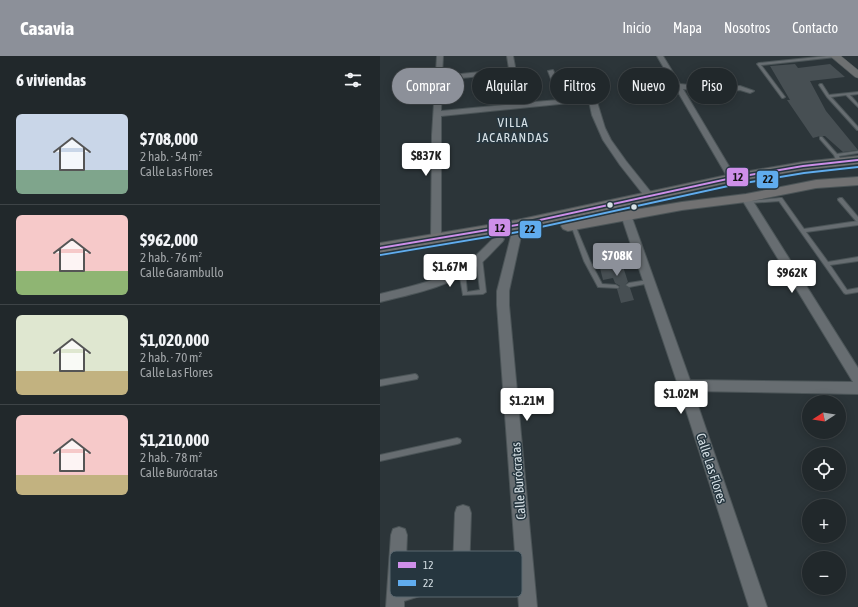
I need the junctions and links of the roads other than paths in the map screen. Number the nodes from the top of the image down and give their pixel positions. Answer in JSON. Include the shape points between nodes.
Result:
{"nodes":[{"id":1,"x":440,"y":56,"type":"edge"},
{"id":2,"x":510,"y":56,"type":"edge"},
{"id":3,"x":660,"y":56,"type":"edge"},
{"id":4,"x":836,"y":56,"type":"edge"},
{"id":5,"x":440,"y":68,"type":"edge"},
{"id":6,"x":512,"y":68,"type":"edge"},
{"id":7,"x":667,"y":68,"type":"edge"},
{"id":8,"x":858,"y":75,"type":"edge"},
{"id":9,"x":821,"y":85,"type":"dead end"},
{"id":10,"x":679,"y":86,"type":"edge"},
{"id":11,"x":679,"y":88,"type":"edge"},
{"id":12,"x":750,"y":91,"type":"dead end"},
{"id":13,"x":858,"y":93,"type":"edge"},
{"id":14,"x":847,"y":94,"type":"junction"},
{"id":15,"x":828,"y":96,"type":"junction"},
{"id":16,"x":783,"y":97,"type":"dead end"},
{"id":17,"x":550,"y":102,"type":"edge"},
{"id":18,"x":438,"y":104,"type":"edge"},
{"id":19,"x":593,"y":104,"type":"edge"},
{"id":20,"x":519,"y":106,"type":"joint"},
{"id":21,"x":858,"y":106,"type":"edge"},
{"id":22,"x":437,"y":114,"type":"junction"},
{"id":23,"x":858,"y":129,"type":"edge"},
{"id":24,"x":821,"y":138,"type":"dead end"},
{"id":25,"x":851,"y":160,"type":"edge"},
{"id":26,"x":732,"y":178,"type":"junction"},
{"id":27,"x":855,"y":180,"type":"edge"},
{"id":28,"x":649,"y":196,"type":"junction"},
{"id":29,"x":840,"y":199,"type":"dead end"},
{"id":30,"x":748,"y":200,"type":"junction"},
{"id":31,"x":680,"y":202,"type":"junction"},
{"id":32,"x":626,"y":215,"type":"junction"},
{"id":33,"x":576,"y":218,"type":"junction"},
{"id":34,"x":858,"y":222,"type":"edge"},
{"id":35,"x":803,"y":231,"type":"junction"},
{"id":36,"x":516,"y":236,"type":"junction"},
{"id":37,"x":436,"y":239,"type":"junction"},
{"id":38,"x":499,"y":239,"type":"junction"},
{"id":39,"x":380,"y":248,"type":"edge"},
{"id":40,"x":380,"y":258,"type":"edge"},
{"id":41,"x":479,"y":258,"type":"junction"},
{"id":42,"x":858,"y":259,"type":"edge"},
{"id":43,"x":826,"y":264,"type":"junction"},
{"id":44,"x":462,"y":271,"type":"junction"},
{"id":45,"x":648,"y":282,"type":"junction"},
{"id":46,"x":629,"y":285,"type":"dead end"},
{"id":47,"x":616,"y":287,"type":"dead end"},
{"id":48,"x":858,"y":290,"type":"edge"},
{"id":49,"x":380,"y":298,"type":"edge"},
{"id":50,"x":415,"y":377,"type":"dead end"},
{"id":51,"x":858,"y":379,"type":"edge"},
{"id":52,"x":380,"y":383,"type":"edge"},
{"id":53,"x":685,"y":386,"type":"junction"},
{"id":54,"x":858,"y":388,"type":"edge"},
{"id":55,"x":457,"y":441,"type":"dead end"},
{"id":56,"x":380,"y":458,"type":"edge"},
{"id":57,"x":463,"y":513,"type":"dead end"},
{"id":58,"x":399,"y":535,"type":"dead end"},
{"id":59,"x":398,"y":551,"type":"edge"},
{"id":60,"x":462,"y":551,"type":"edge"},
{"id":61,"x":406,"y":597,"type":"edge"},
{"id":62,"x":396,"y":601,"type":"edge"},
{"id":63,"x":528,"y":607,"type":"edge"},
{"id":64,"x":758,"y":607,"type":"edge"}],
"edges":[{"from":1,"to":5,"type":"street"},
{"from":2,"to":6,"type":"street"},
{"from":3,"to":7,"type":"street"},
{"from":4,"to":8,"type":"main road"},
{"from":4,"to":16,"type":"lane","via":[[759,64]]},
{"from":9,"to":15,"type":"lane"},
{"from":10,"to":12,"type":"street","via":[[716,90],[740,88]]},
{"from":11,"to":26,"type":"street"},
{"from":13,"to":14,"type":"lane"},
{"from":14,"to":15,"type":"lane"},
{"from":14,"to":21,"type":"lane"},
{"from":15,"to":23,"type":"lane"},
{"from":17,"to":20,"type":"street"},
{"from":18,"to":22,"type":"street"},
{"from":19,"to":28,"type":"street","via":[[598,123],[606,139]]},
{"from":20,"to":22,"type":"street"},
{"from":22,"to":37,"type":"street"},
{"from":24,"to":25,"type":"lane"},
{"from":25,"to":26,"type":"main road"},
{"from":25,"to":31,"type":"main road","via":[[812,172],[782,176]]},
{"from":26,"to":28,"type":"main road"},
{"from":27,"to":30,"type":"main road","via":[[816,184]]},
{"from":27,"to":31,"type":"main road","via":[[788,184]]},
{"from":28,"to":33,"type":"main road"},
{"from":29,"to":34,"type":"lane"},
{"from":30,"to":31,"type":"main road"},
{"from":30,"to":35,"type":"lane","via":[[780,199]]},
{"from":30,"to":51,"type":"street"},
{"from":31,"to":32,"type":"main road"},
{"from":31,"to":33,"type":"main road","via":[[599,212]]},
{"from":32,"to":33,"type":"main road"},
{"from":32,"to":45,"type":"street","name":"Calle Las Flores"},
{"from":33,"to":36,"type":"main road"},
{"from":33,"to":37,"type":"main road"},
{"from":33,"to":47,"type":"lane","via":[[587,261],[600,286]]},
{"from":34,"to":35,"type":"lane"},
{"from":35,"to":43,"type":"lane"},
{"from":36,"to":38,"type":"main road"},
{"from":36,"to":63,"type":"street","name":"Calle Burócratas","via":[[503,305]]},
{"from":37,"to":39,"type":"main road"},
{"from":38,"to":40,"type":"main road"},
{"from":38,"to":41,"type":"street"},
{"from":41,"to":44,"type":"street"},
{"from":41,"to":44,"type":"lane","via":[[483,292],[465,294]]},
{"from":42,"to":43,"type":"lane"},
{"from":43,"to":48,"type":"lane","via":[[846,292]]},
{"from":44,"to":49,"type":"street"},
{"from":45,"to":46,"type":"lane"},
{"from":45,"to":53,"type":"street","name":"Calle Las Flores"},
{"from":50,"to":52,"type":"lane"},
{"from":53,"to":54,"type":"street"},
{"from":53,"to":64,"type":"street","name":"Calle Las Flores"},
{"from":55,"to":56,"type":"lane"},
{"from":57,"to":60,"type":"street"},
{"from":58,"to":59,"type":"street"},
{"from":61,"to":62,"type":"street"}]}
